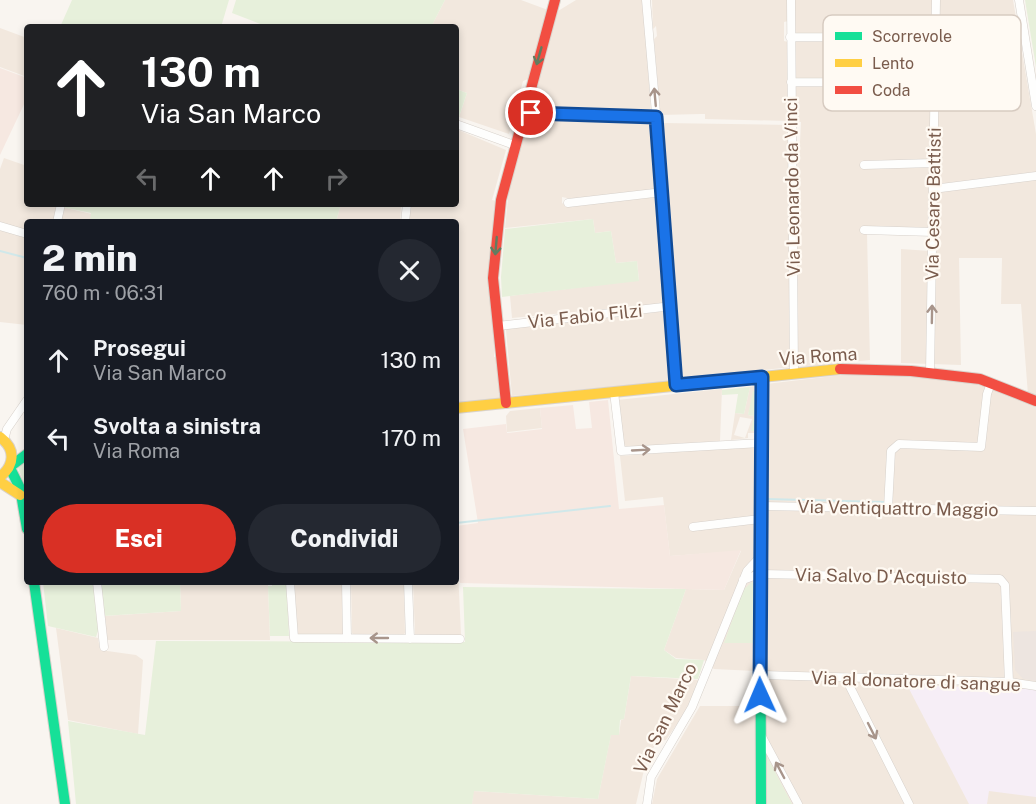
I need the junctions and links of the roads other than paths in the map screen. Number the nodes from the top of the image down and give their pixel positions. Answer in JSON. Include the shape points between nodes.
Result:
{"nodes":[{"id":1,"x":555,"y":0,"type":"edge"},
{"id":2,"x":646,"y":0,"type":"edge"},
{"id":3,"x":791,"y":0,"type":"edge"},
{"id":4,"x":936,"y":0,"type":"edge"},
{"id":5,"x":1019,"y":0,"type":"edge"},
{"id":6,"x":936,"y":15,"type":"edge"},
{"id":7,"x":790,"y":37,"type":"junction"},
{"id":8,"x":823,"y":37,"type":"edge"},
{"id":9,"x":791,"y":82,"type":"junction"},
{"id":10,"x":823,"y":82,"type":"edge"},
{"id":11,"x":1034,"y":85,"type":"edge"},
{"id":12,"x":1036,"y":106,"type":"edge"},
{"id":13,"x":934,"y":111,"type":"edge"},
{"id":14,"x":523,"y":112,"type":"junction"},
{"id":15,"x":656,"y":117,"type":"junction"},
{"id":16,"x":459,"y":125,"type":"edge"},
{"id":17,"x":514,"y":145,"type":"junction"},
{"id":18,"x":933,"y":163,"type":"junction"},
{"id":19,"x":864,"y":165,"type":"dead end"},
{"id":20,"x":1036,"y":176,"type":"edge"},
{"id":21,"x":933,"y":189,"type":"junction"},
{"id":22,"x":663,"y":192,"type":"junction"},
{"id":23,"x":567,"y":203,"type":"dead end"},
{"id":24,"x":0,"y":226,"type":"edge"},
{"id":25,"x":864,"y":231,"type":"dead end"},
{"id":26,"x":933,"y":232,"type":"junction"},
{"id":27,"x":24,"y":233,"type":"edge"},
{"id":28,"x":672,"y":306,"type":"junction"},
{"id":29,"x":498,"y":326,"type":"junction"},
{"id":30,"x":930,"y":373,"type":"junction"},
{"id":31,"x":794,"y":374,"type":"junction"},
{"id":32,"x":762,"y":377,"type":"junction"},
{"id":33,"x":991,"y":383,"type":"junction"},
{"id":34,"x":676,"y":385,"type":"junction"},
{"id":35,"x":614,"y":392,"type":"junction"},
{"id":36,"x":1036,"y":401,"type":"edge"},
{"id":37,"x":506,"y":403,"type":"junction"},
{"id":38,"x":24,"y":404,"type":"edge"},
{"id":39,"x":459,"y":408,"type":"edge"},
{"id":40,"x":5,"y":442,"type":"edge"},
{"id":41,"x":761,"y":443,"type":"junction"},
{"id":42,"x":24,"y":448,"type":"edge"},
{"id":43,"x":24,"y":456,"type":"edge"},
{"id":44,"x":10,"y":467,"type":"junction"},
{"id":45,"x":0,"y":477,"type":"edge"},
{"id":46,"x":0,"y":482,"type":"edge"},
{"id":47,"x":22,"y":498,"type":"junction"},
{"id":48,"x":760,"y":506,"type":"junction"},
{"id":49,"x":24,"y":507,"type":"edge"},
{"id":50,"x":888,"y":508,"type":"junction"},
{"id":51,"x":1036,"y":511,"type":"edge"},
{"id":52,"x":760,"y":519,"type":"junction"},
{"id":53,"x":693,"y":527,"type":"dead end"},
{"id":54,"x":759,"y":558,"type":"junction"},
{"id":55,"x":759,"y":574,"type":"junction"},
{"id":56,"x":743,"y":580,"type":"junction"},
{"id":57,"x":34,"y":585,"type":"edge"},
{"id":58,"x":97,"y":585,"type":"edge"},
{"id":59,"x":290,"y":585,"type":"edge"},
{"id":60,"x":346,"y":585,"type":"edge"},
{"id":61,"x":408,"y":585,"type":"edge"},
{"id":62,"x":348,"y":638,"type":"junction"},
{"id":63,"x":410,"y":639,"type":"junction"},
{"id":64,"x":460,"y":639,"type":"dead end"},
{"id":65,"x":104,"y":647,"type":"dead end"},
{"id":66,"x":760,"y":675,"type":"junction"},
{"id":67,"x":846,"y":679,"type":"junction"},
{"id":68,"x":1009,"y":682,"type":"junction"},
{"id":69,"x":1036,"y":686,"type":"edge"},
{"id":70,"x":761,"y":735,"type":"junction"},
{"id":71,"x":65,"y":804,"type":"edge"},
{"id":72,"x":647,"y":804,"type":"edge"},
{"id":73,"x":761,"y":804,"type":"edge"},
{"id":74,"x":798,"y":804,"type":"edge"},
{"id":75,"x":909,"y":804,"type":"edge"}],
"edges":[{"from":1,"to":14,"type":"street","one_way":true},
{"from":15,"to":2,"type":"street","one_way":true},
{"from":3,"to":7,"type":"street","name":"Via Leonardo da Vinci"},
{"from":4,"to":6,"type":"street","name":"Via Cesare Battisti"},
{"from":5,"to":11,"type":"street"},
{"from":7,"to":8,"type":"street"},
{"from":7,"to":9,"type":"street","name":"Via Leonardo da Vinci"},
{"from":9,"to":10,"type":"street"},
{"from":9,"to":31,"type":"street","name":"Via Leonardo da Vinci"},
{"from":11,"to":12,"type":"street"},
{"from":13,"to":18,"type":"street","name":"Via Cesare Battisti"},
{"from":14,"to":15,"type":"street"},
{"from":14,"to":17,"type":"street"},
{"from":15,"to":22,"type":"street"},
{"from":16,"to":17,"type":"street"},
{"from":17,"to":29,"type":"street","one_way":true,"via":[[502,193],[493,278]]},
{"from":18,"to":19,"type":"street"},
{"from":18,"to":21,"type":"street","name":"Via Cesare Battisti"},
{"from":20,"to":21,"type":"street"},
{"from":21,"to":26,"type":"street","name":"Via Cesare Battisti"},
{"from":22,"to":23,"type":"street"},
{"from":22,"to":28,"type":"street"},
{"from":24,"to":27,"type":"street"},
{"from":25,"to":26,"type":"street"},
{"from":30,"to":26,"type":"street","name":"Via Cesare Battisti","one_way":true},
{"from":28,"to":29,"type":"street","name":"Via Fabio Filzi"},
{"from":28,"to":34,"type":"street"},
{"from":29,"to":37,"type":"street"},
{"from":30,"to":31,"type":"street","name":"Via Roma","via":[[841,369]]},
{"from":30,"to":33,"type":"street","name":"Via Roma"},
{"from":31,"to":32,"type":"street","name":"Via Roma"},
{"from":32,"to":34,"type":"street","name":"Via Roma"},
{"from":32,"to":41,"type":"street"},
{"from":33,"to":36,"type":"street","name":"Via Roma"},
{"from":33,"to":50,"type":"street","via":[[981,447],[894,447],[890,457]]},
{"from":34,"to":35,"type":"street","name":"Via Roma"},
{"from":35,"to":37,"type":"street","name":"Via Roma"},
{"from":35,"to":41,"type":"street","one_way":true,"via":[[621,451]]},
{"from":37,"to":39,"type":"street","name":"Via Roma"},
{"from":38,"to":40,"type":"street","via":[[6,429]]},
{"from":40,"to":42,"type":"street"},
{"from":40,"to":44,"type":"street"},
{"from":41,"to":48,"type":"street"},
{"from":43,"to":44,"type":"street"},
{"from":44,"to":45,"type":"street"},
{"from":44,"to":47,"type":"street"},
{"from":46,"to":47,"type":"street"},
{"from":47,"to":49,"type":"street"},
{"from":48,"to":50,"type":"street","name":"Via Ventiquattro Maggio"},
{"from":48,"to":52,"type":"street"},
{"from":50,"to":51,"type":"street","name":"Via Ventiquattro Maggio"},
{"from":52,"to":53,"type":"street"},
{"from":52,"to":54,"type":"street"},
{"from":54,"to":55,"type":"street"},
{"from":54,"to":56,"type":"street","name":"Via San Marco"},
{"from":55,"to":56,"type":"street"},
{"from":55,"to":66,"type":"street"},
{"from":55,"to":68,"type":"street","name":"Via Salvo D'Acquisto","via":[[998,578],[1005,585]]},
{"from":56,"to":72,"type":"street","name":"Via San Marco","via":[[692,707],[651,777]]},
{"from":57,"to":71,"type":"street"},
{"from":58,"to":65,"type":"street"},
{"from":59,"to":62,"type":"street","via":[[294,638]]},
{"from":60,"to":62,"type":"street"},
{"from":61,"to":63,"type":"street"},
{"from":63,"to":62,"type":"street","one_way":true},
{"from":63,"to":64,"type":"street"},
{"from":66,"to":67,"type":"street","name":"Via al donatore di sangue"},
{"from":66,"to":70,"type":"street"},
{"from":67,"to":68,"type":"street","name":"Via al donatore di sangue"},
{"from":67,"to":75,"type":"street","one_way":true},
{"from":68,"to":69,"type":"street","name":"Via al donatore di sangue"},
{"from":70,"to":73,"type":"street"},
{"from":74,"to":70,"type":"street","one_way":true}]}
